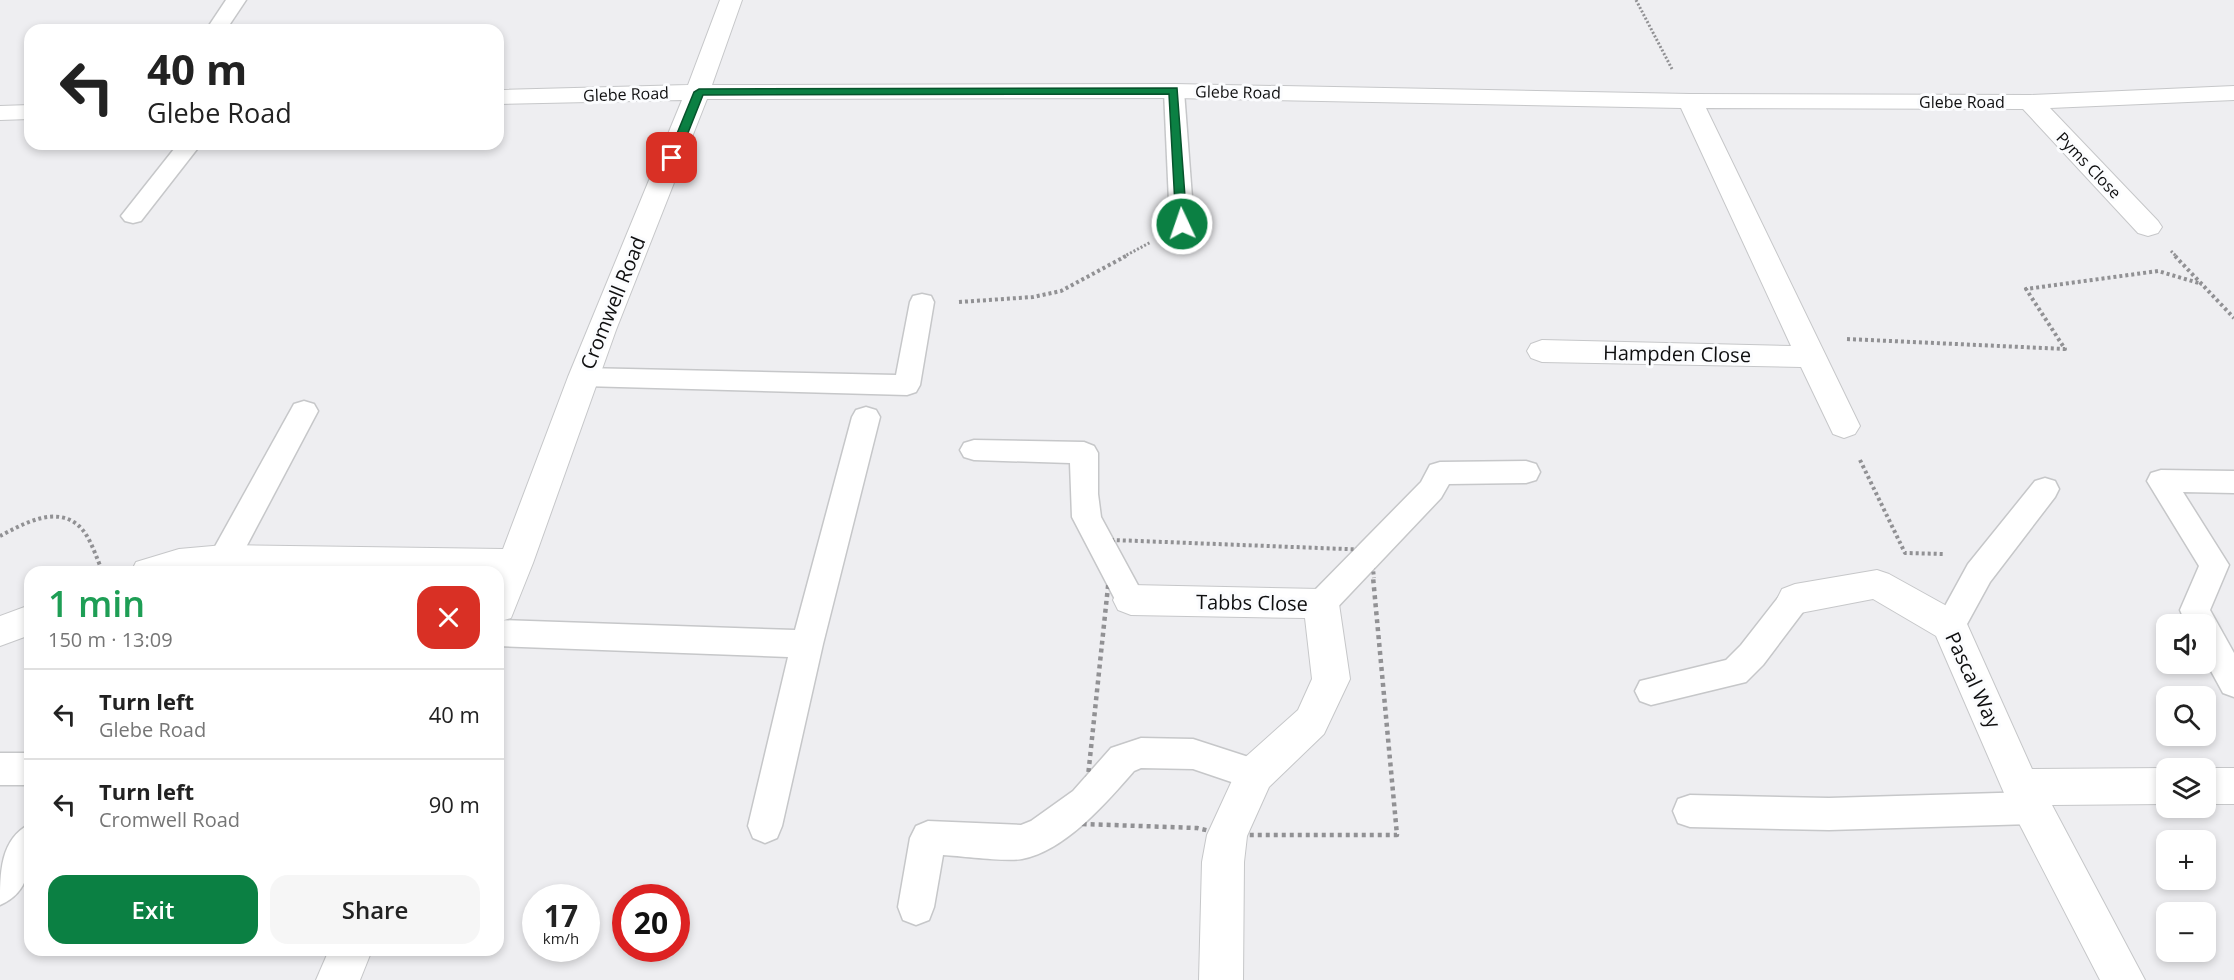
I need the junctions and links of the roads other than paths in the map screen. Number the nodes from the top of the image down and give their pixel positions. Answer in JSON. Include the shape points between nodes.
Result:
{"nodes":[{"id":1,"x":236,"y":0,"type":"edge"},
{"id":2,"x":731,"y":0,"type":"edge"},
{"id":3,"x":220,"y":24,"type":"edge"},
{"id":4,"x":1174,"y":91,"type":"junction"},
{"id":5,"x":699,"y":92,"type":"junction"},
{"id":6,"x":2234,"y":93,"type":"edge"},
{"id":7,"x":504,"y":97,"type":"edge"},
{"id":8,"x":1690,"y":101,"type":"junction"},
{"id":9,"x":2030,"y":102,"type":"junction"},
{"id":10,"x":24,"y":112,"type":"edge"},
{"id":11,"x":0,"y":113,"type":"edge"},
{"id":12,"x":185,"y":150,"type":"edge"},
{"id":13,"x":133,"y":216,"type":"dead end"},
{"id":14,"x":1182,"y":224,"type":"road end"},
{"id":15,"x":2148,"y":227,"type":"road end"},
{"id":16,"x":922,"y":302,"type":"road end"},
{"id":17,"x":1807,"y":347,"type":"junction"},
{"id":18,"x":1542,"y":351,"type":"dead end"},
{"id":19,"x":583,"y":377,"type":"junction"},
{"id":20,"x":304,"y":411,"type":"dead end"},
{"id":21,"x":866,"y":417,"type":"dead end"},
{"id":22,"x":1844,"y":426,"type":"road end"},
{"id":23,"x":974,"y":450,"type":"dead end"},
{"id":24,"x":1526,"y":472,"type":"dead end"},
{"id":25,"x":2234,"y":482,"type":"edge"},
{"id":26,"x":2045,"y":489,"type":"dead end"},
{"id":27,"x":224,"y":559,"type":"junction"},
{"id":28,"x":516,"y":563,"type":"junction"},
{"id":29,"x":169,"y":566,"type":"edge"},
{"id":30,"x":504,"y":592,"type":"edge"},
{"id":31,"x":1795,"y":599,"type":"joint"},
{"id":32,"x":1131,"y":600,"type":"joint"},
{"id":33,"x":1322,"y":604,"type":"junction"},
{"id":34,"x":2197,"y":614,"type":"edge"},
{"id":35,"x":24,"y":622,"type":"edge"},
{"id":36,"x":1950,"y":626,"type":"junction"},
{"id":37,"x":0,"y":631,"type":"edge"},
{"id":38,"x":504,"y":633,"type":"edge"},
{"id":39,"x":807,"y":644,"type":"junction"},
{"id":40,"x":2216,"y":650,"type":"edge"},
{"id":41,"x":2234,"y":683,"type":"edge"},
{"id":42,"x":1651,"y":691,"type":"dead end"},
{"id":43,"x":0,"y":768,"type":"edge"},
{"id":44,"x":24,"y":769,"type":"edge"},
{"id":45,"x":1255,"y":774,"type":"junction"},
{"id":46,"x":2216,"y":786,"type":"edge"},
{"id":47,"x":2234,"y":786,"type":"edge"},
{"id":48,"x":2156,"y":787,"type":"edge"},
{"id":49,"x":2027,"y":797,"type":"junction"},
{"id":50,"x":1690,"y":811,"type":"dead end"},
{"id":51,"x":765,"y":826,"type":"dead end"},
{"id":52,"x":24,"y":850,"type":"edge"},
{"id":53,"x":0,"y":887,"type":"edge"},
{"id":54,"x":916,"y":907,"type":"dead end"},
{"id":55,"x":348,"y":956,"type":"edge"},
{"id":56,"x":338,"y":980,"type":"edge"},
{"id":57,"x":1221,"y":980,"type":"edge"},
{"id":58,"x":2123,"y":980,"type":"edge"}],
"edges":[{"from":1,"to":3,"type":"lane"},
{"from":2,"to":5,"type":"street","name":"Cromwell Road"},
{"from":4,"to":5,"type":"street","name":"Glebe Road"},
{"from":4,"to":8,"type":"street","name":"Glebe Road"},
{"from":4,"to":14,"type":"lane"},
{"from":5,"to":7,"type":"street","name":"Glebe Road"},
{"from":5,"to":19,"type":"street","name":"Cromwell Road"},
{"from":6,"to":9,"type":"street","name":"Glebe Road"},
{"from":8,"to":9,"type":"street","name":"Glebe Road"},
{"from":8,"to":17,"type":"street"},
{"from":9,"to":15,"type":"street","name":"Pyms Close"},
{"from":10,"to":11,"type":"street"},
{"from":12,"to":13,"type":"lane"},
{"from":16,"to":19,"type":"lane","via":[[907,385]]},
{"from":17,"to":18,"type":"street","name":"Hampden Close"},
{"from":17,"to":22,"type":"street"},
{"from":19,"to":28,"type":"street","name":"Cromwell Road"},
{"from":20,"to":27,"type":"lane"},
{"from":21,"to":39,"type":"lane"},
{"from":23,"to":32,"type":"lane","via":[[1084,453],[1087,517]]},
{"from":24,"to":33,"type":"lane","via":[[1440,473],[1423,498]]},
{"from":25,"to":34,"type":"lane","via":[[2161,481],[2214,565],[2195,610]]},
{"from":26,"to":36,"type":"lane","via":[[1980,573]]},
{"from":27,"to":28,"type":"street"},
{"from":27,"to":29,"type":"street"},
{"from":28,"to":30,"type":"street","name":"Cromwell Road"},
{"from":31,"to":36,"type":"street","name":"Pascal Way","via":[[1877,584]]},
{"from":31,"to":42,"type":"lane","via":[[1735,672]]},
{"from":32,"to":33,"type":"street","name":"Tabbs Close"},
{"from":33,"to":45,"type":"street","name":"Tabbs Close","via":[[1331,679],[1311,722]]},
{"from":35,"to":37,"type":"street"},
{"from":36,"to":49,"type":"street","name":"Pascal Way"},
{"from":38,"to":39,"type":"lane"},
{"from":39,"to":51,"type":"lane"},
{"from":40,"to":41,"type":"lane"},
{"from":43,"to":44,"type":"lane"},
{"from":45,"to":54,"type":"lane","via":[[1193,754],[1141,753],[1123,759],[1085,802],[1043,833],[1022,842],[928,838]]},
{"from":45,"to":57,"type":"street","name":"Tabbs Close","via":[[1227,835]]},
{"from":46,"to":47,"type":"street"},
{"from":48,"to":49,"type":"street"},
{"from":49,"to":50,"type":"lane","via":[[1828,813]]},
{"from":49,"to":58,"type":"street","name":"Pascal Way"},
{"from":52,"to":53,"type":"lane"},
{"from":55,"to":56,"type":"street"}]}
